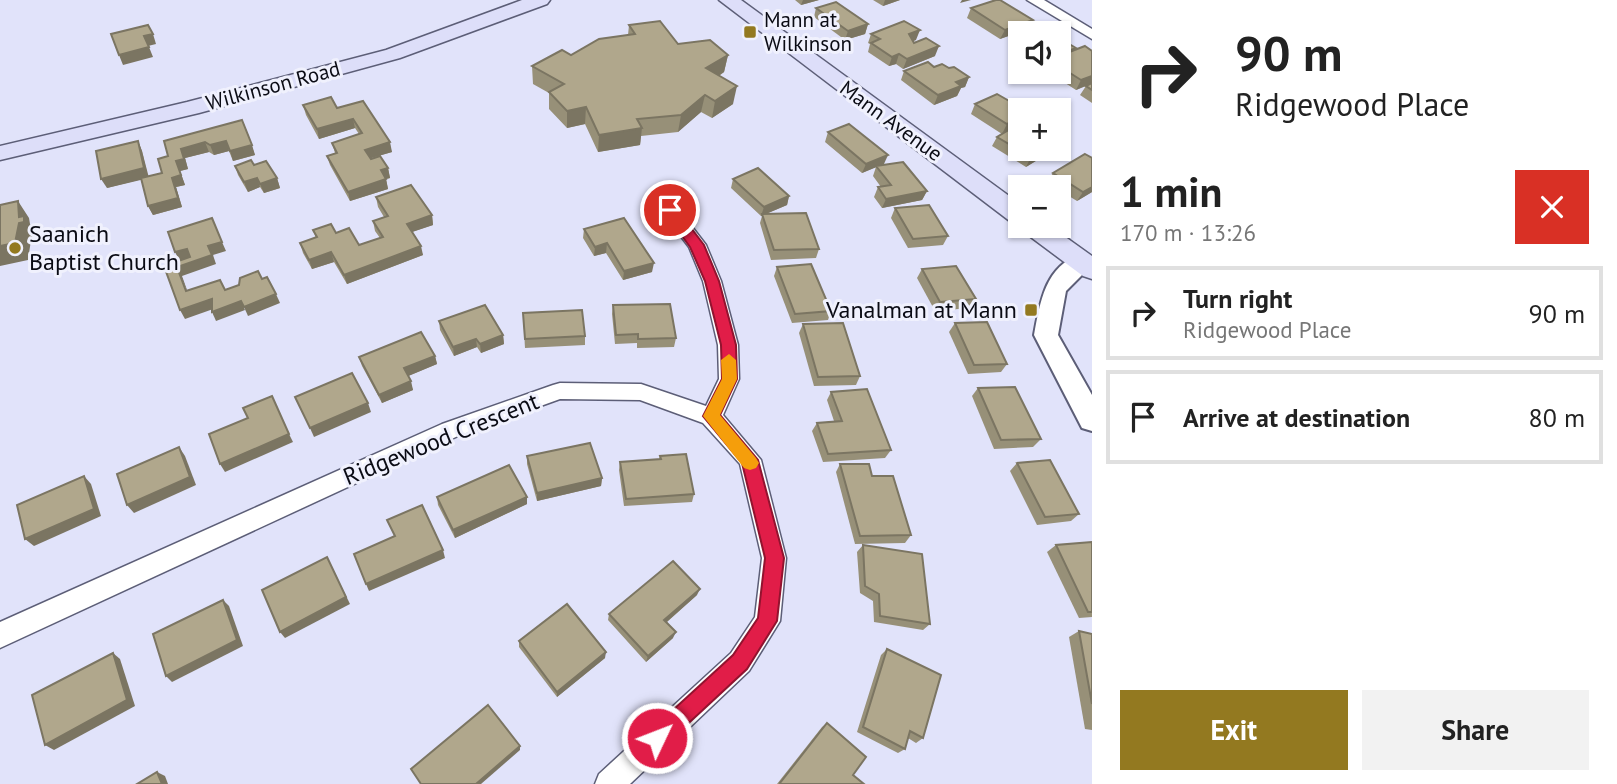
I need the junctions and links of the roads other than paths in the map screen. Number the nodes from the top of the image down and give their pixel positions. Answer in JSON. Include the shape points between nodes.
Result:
{"nodes":[{"id":1,"x":540,"y":0,"type":"edge"},
{"id":2,"x":729,"y":0,"type":"edge"},
{"id":3,"x":1034,"y":0,"type":"edge"},
{"id":4,"x":1092,"y":35,"type":"edge"},
{"id":5,"x":0,"y":153,"type":"edge"},
{"id":6,"x":1008,"y":207,"type":"edge"},
{"id":7,"x":670,"y":210,"type":"dead end"},
{"id":8,"x":1049,"y":238,"type":"edge"},
{"id":9,"x":1087,"y":266,"type":"edge"},
{"id":10,"x":711,"y":416,"type":"junction"},
{"id":11,"x":1092,"y":420,"type":"edge"},
{"id":12,"x":0,"y":635,"type":"edge"},
{"id":13,"x":608,"y":784,"type":"edge"}],
"edges":[{"from":1,"to":5,"type":"main road","name":"Wilkinson Road","via":[[393,54]]},
{"from":2,"to":6,"type":"main road","name":"Mann Avenue"},
{"from":3,"to":4,"type":"street"},
{"from":7,"to":10,"type":"street","via":[[697,245],[712,281],[728,345],[729,379]]},
{"from":8,"to":9,"type":"main road"},
{"from":9,"to":11,"type":"street","via":[[1055,288],[1046,335]]},
{"from":10,"to":12,"type":"street","name":"Ridgewood Crescent","via":[[641,392],[560,391],[450,430]]},
{"from":10,"to":13,"type":"street","name":"Ridgewood Crescent","via":[[750,460],[774,558],[767,621],[740,662]]}]}
